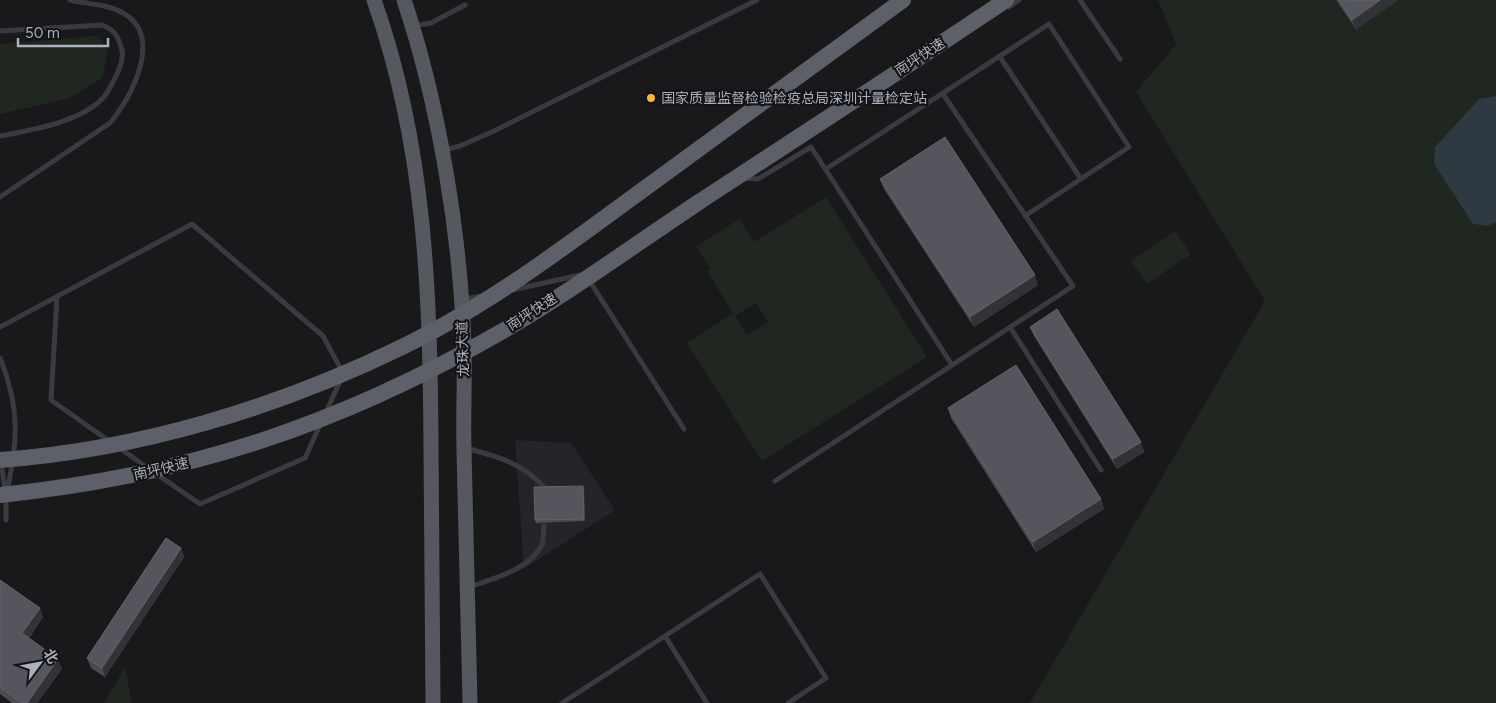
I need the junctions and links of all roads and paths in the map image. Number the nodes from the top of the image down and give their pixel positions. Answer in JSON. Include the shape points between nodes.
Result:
{"nodes":[{"id":1,"x":70,"y":0,"type":"edge"},
{"id":2,"x":374,"y":0,"type":"edge"},
{"id":3,"x":404,"y":0,"type":"edge"},
{"id":4,"x":757,"y":0,"type":"edge"},
{"id":5,"x":903,"y":0,"type":"edge"},
{"id":6,"x":1019,"y":0,"type":"edge"},
{"id":7,"x":1080,"y":0,"type":"edge"},
{"id":8,"x":465,"y":5,"type":"dead end"},
{"id":9,"x":1004,"y":5,"type":"edge"},
{"id":10,"x":994,"y":16,"type":"dead end"},
{"id":11,"x":413,"y":26,"type":"junction"},
{"id":12,"x":0,"y":31,"type":"edge"},
{"id":13,"x":1000,"y":56,"type":"junction"},
{"id":14,"x":1120,"y":59,"type":"dead end"},
{"id":15,"x":943,"y":94,"type":"junction"},
{"id":16,"x":0,"y":136,"type":"edge"},
{"id":17,"x":441,"y":151,"type":"junction"},
{"id":18,"x":826,"y":169,"type":"junction"},
{"id":19,"x":743,"y":178,"type":"junction"},
{"id":20,"x":1082,"y":179,"type":"junction"},
{"id":21,"x":0,"y":197,"type":"edge"},
{"id":22,"x":1025,"y":216,"type":"junction"},
{"id":23,"x":584,"y":274,"type":"junction"},
{"id":24,"x":57,"y":296,"type":"junction"},
{"id":25,"x":460,"y":300,"type":"junction"},
{"id":26,"x":0,"y":327,"type":"edge"},
{"id":27,"x":1010,"y":327,"type":"junction"},
{"id":28,"x":0,"y":358,"type":"edge"},
{"id":29,"x":952,"y":364,"type":"junction"},
{"id":30,"x":684,"y":429,"type":"dead end"},
{"id":31,"x":464,"y":447,"type":"junction"},
{"id":32,"x":0,"y":456,"type":"edge"},
{"id":33,"x":0,"y":460,"type":"edge"},
{"id":34,"x":1100,"y":470,"type":"dead end"},
{"id":35,"x":775,"y":481,"type":"dead end"},
{"id":36,"x":543,"y":486,"type":"edge"},
{"id":37,"x":3,"y":496,"type":"edge"},
{"id":38,"x":6,"y":520,"type":"dead end"},
{"id":39,"x":544,"y":526,"type":"dead end"},
{"id":40,"x":467,"y":588,"type":"junction"},
{"id":41,"x":665,"y":636,"type":"junction"},
{"id":42,"x":433,"y":703,"type":"edge"},
{"id":43,"x":470,"y":703,"type":"edge"},
{"id":44,"x":562,"y":703,"type":"edge"},
{"id":45,"x":707,"y":703,"type":"edge"},
{"id":46,"x":788,"y":703,"type":"edge"}],
"edges":[{"from":1,"to":21,"type":"lane","via":[[117,10],[133,22],[142,44],[139,75],[110,123]]},
{"from":2,"to":42,"type":"main road","via":[[410,134],[427,270]]},
{"from":3,"to":11,"type":"main road","name":"龙珠大道"},
{"from":4,"to":17,"type":"lane","via":[[494,130]]},
{"from":5,"to":33,"type":"highway","bridge":true,"via":[[537,268],[403,347],[275,401],[211,421],[152,436]]},
{"from":6,"to":9,"type":"lane"},
{"from":7,"to":14,"type":"lane"},
{"from":8,"to":11,"type":"lane","via":[[431,23]]},
{"from":9,"to":37,"type":"highway","name":"南坪快速","bridge":true,"via":[[504,331],[389,391],[286,434],[168,469],[100,483]]},
{"from":10,"to":19,"type":"lane"},
{"from":11,"to":17,"type":"main road","name":"龙珠大道"},
{"from":12,"to":16,"type":"lane","via":[[102,25],[111,28],[118,36],[123,55],[118,75],[103,98],[86,112]]},
{"from":13,"to":15,"type":"lane"},
{"from":13,"to":20,"type":"lane"},
{"from":13,"to":20,"type":"lane","via":[[1049,24],[1129,147]]},
{"from":15,"to":18,"type":"lane"},
{"from":15,"to":22,"type":"lane"},
{"from":17,"to":25,"type":"main road","name":"龙珠大道"},
{"from":18,"to":19,"type":"lane","via":[[811,147],[758,179]]},
{"from":18,"to":29,"type":"lane"},
{"from":19,"to":23,"type":"lane"},
{"from":20,"to":22,"type":"lane"},
{"from":22,"to":27,"type":"lane","via":[[1073,286]]},
{"from":23,"to":25,"type":"lane"},
{"from":23,"to":30,"type":"lane"},
{"from":24,"to":24,"type":"lane","via":[[51,400],[200,504],[305,458],[343,373],[323,336],[192,224]]},
{"from":24,"to":26,"type":"lane"},
{"from":25,"to":31,"type":"main road","name":"龙珠大道","via":[[464,347]]},
{"from":27,"to":29,"type":"lane"},
{"from":27,"to":34,"type":"lane"},
{"from":28,"to":37,"type":"lane","via":[[16,419],[14,460]]},
{"from":29,"to":35,"type":"lane"},
{"from":31,"to":36,"type":"lane","via":[[505,459],[524,469]]},
{"from":31,"to":40,"type":"main road","name":"龙珠大道"},
{"from":32,"to":37,"type":"lane"},
{"from":37,"to":38,"type":"lane"},
{"from":39,"to":40,"type":"lane","via":[[542,545],[531,558],[515,570]]},
{"from":40,"to":43,"type":"main road","name":"龙珠大道"},
{"from":41,"to":44,"type":"lane"},
{"from":41,"to":45,"type":"lane"},
{"from":41,"to":46,"type":"lane","via":[[760,574],[826,678]]}]}
